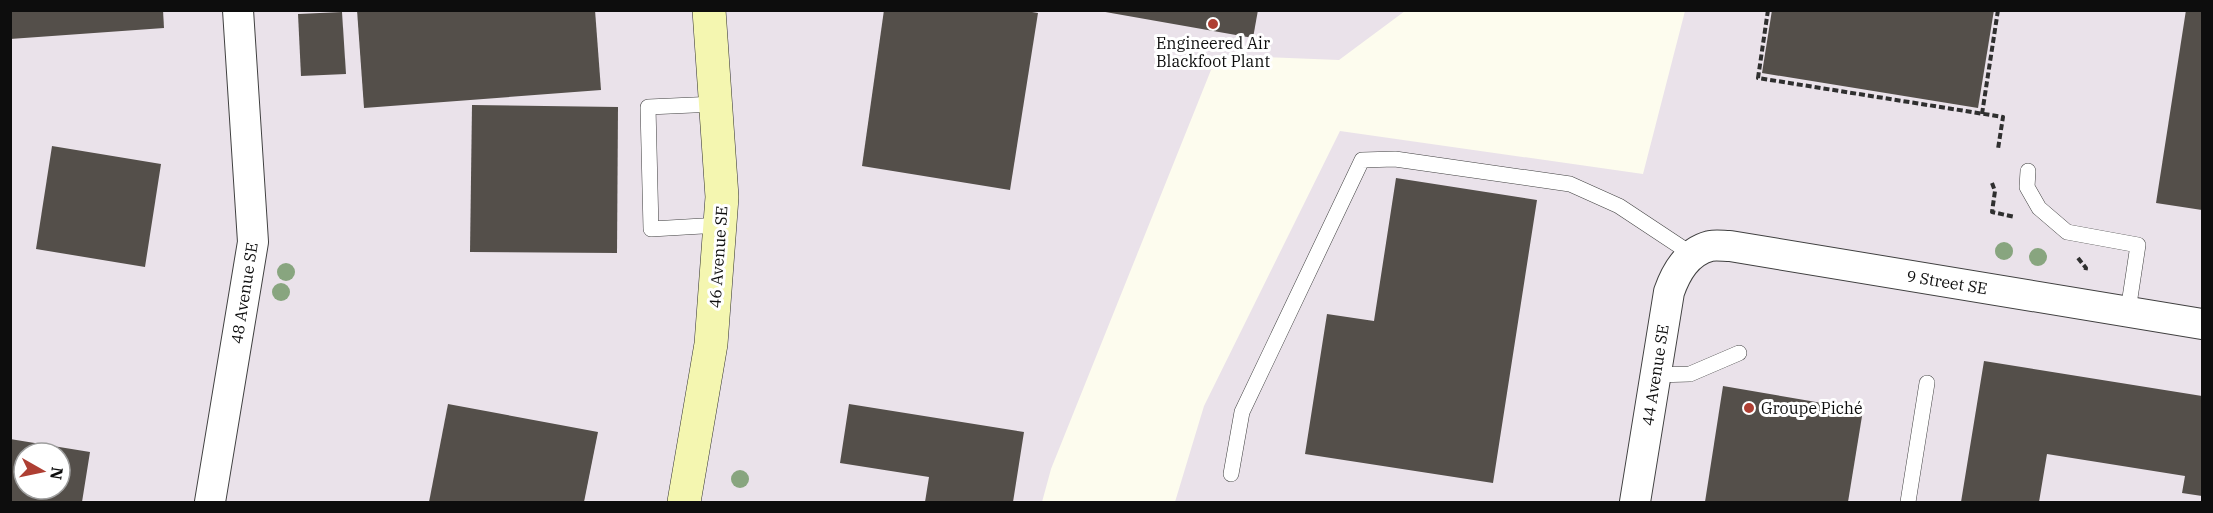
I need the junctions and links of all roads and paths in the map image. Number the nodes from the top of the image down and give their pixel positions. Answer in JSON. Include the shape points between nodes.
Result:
{"nodes":[{"id":1,"x":238,"y":10,"type":"edge"},
{"id":2,"x":709,"y":10,"type":"edge"},
{"id":3,"x":1768,"y":10,"type":"edge"},
{"id":4,"x":1998,"y":10,"type":"edge"},
{"id":5,"x":716,"y":104,"type":"junction"},
{"id":6,"x":1982,"y":114,"type":"junction"},
{"id":7,"x":1998,"y":149,"type":"dead end"},
{"id":8,"x":2028,"y":171,"type":"dead end"},
{"id":9,"x":720,"y":225,"type":"junction"},
{"id":10,"x":1693,"y":255,"type":"junction"},
{"id":11,"x":2128,"y":311,"type":"junction"},
{"id":12,"x":2202,"y":324,"type":"edge"},
{"id":13,"x":1739,"y":353,"type":"dead end"},
{"id":14,"x":1655,"y":375,"type":"junction"},
{"id":15,"x":1927,"y":383,"type":"dead end"},
{"id":16,"x":1231,"y":474,"type":"dead end"},
{"id":17,"x":210,"y":502,"type":"edge"},
{"id":18,"x":684,"y":502,"type":"edge"},
{"id":19,"x":1635,"y":502,"type":"edge"},
{"id":20,"x":1908,"y":502,"type":"edge"}],
"edges":[{"from":1,"to":17,"type":"street","name":"48 Avenue SE","via":[[253,242]]},
{"from":2,"to":5,"type":"street","name":"46 Avenue SE"},
{"from":3,"to":6,"type":"path","via":[[1758,78]]},
{"from":4,"to":6,"type":"path"},
{"from":5,"to":9,"type":"street","name":"46 Avenue SE"},
{"from":5,"to":9,"type":"lane","via":[[648,107],[651,229]]},
{"from":6,"to":7,"type":"path","via":[[2003,117]]},
{"from":8,"to":11,"type":"lane","via":[[2027,187],[2039,208],[2067,232],[2138,245]]},
{"from":9,"to":18,"type":"street","name":"46 Avenue SE","via":[[711,344]]},
{"from":10,"to":11,"type":"street","name":"9 Street SE","via":[[1710,246],[1730,246]]},
{"from":10,"to":14,"type":"street","name":"44 Avenue SE","via":[[1676,271],[1669,292]]},
{"from":10,"to":16,"type":"lane","via":[[1619,206],[1570,184],[1395,159],[1362,160],[1242,412]]},
{"from":11,"to":12,"type":"street","name":"9 Street SE"},
{"from":13,"to":14,"type":"lane","via":[[1690,374]]},
{"from":14,"to":19,"type":"street","name":"44 Avenue SE"},
{"from":15,"to":20,"type":"lane"}]}
